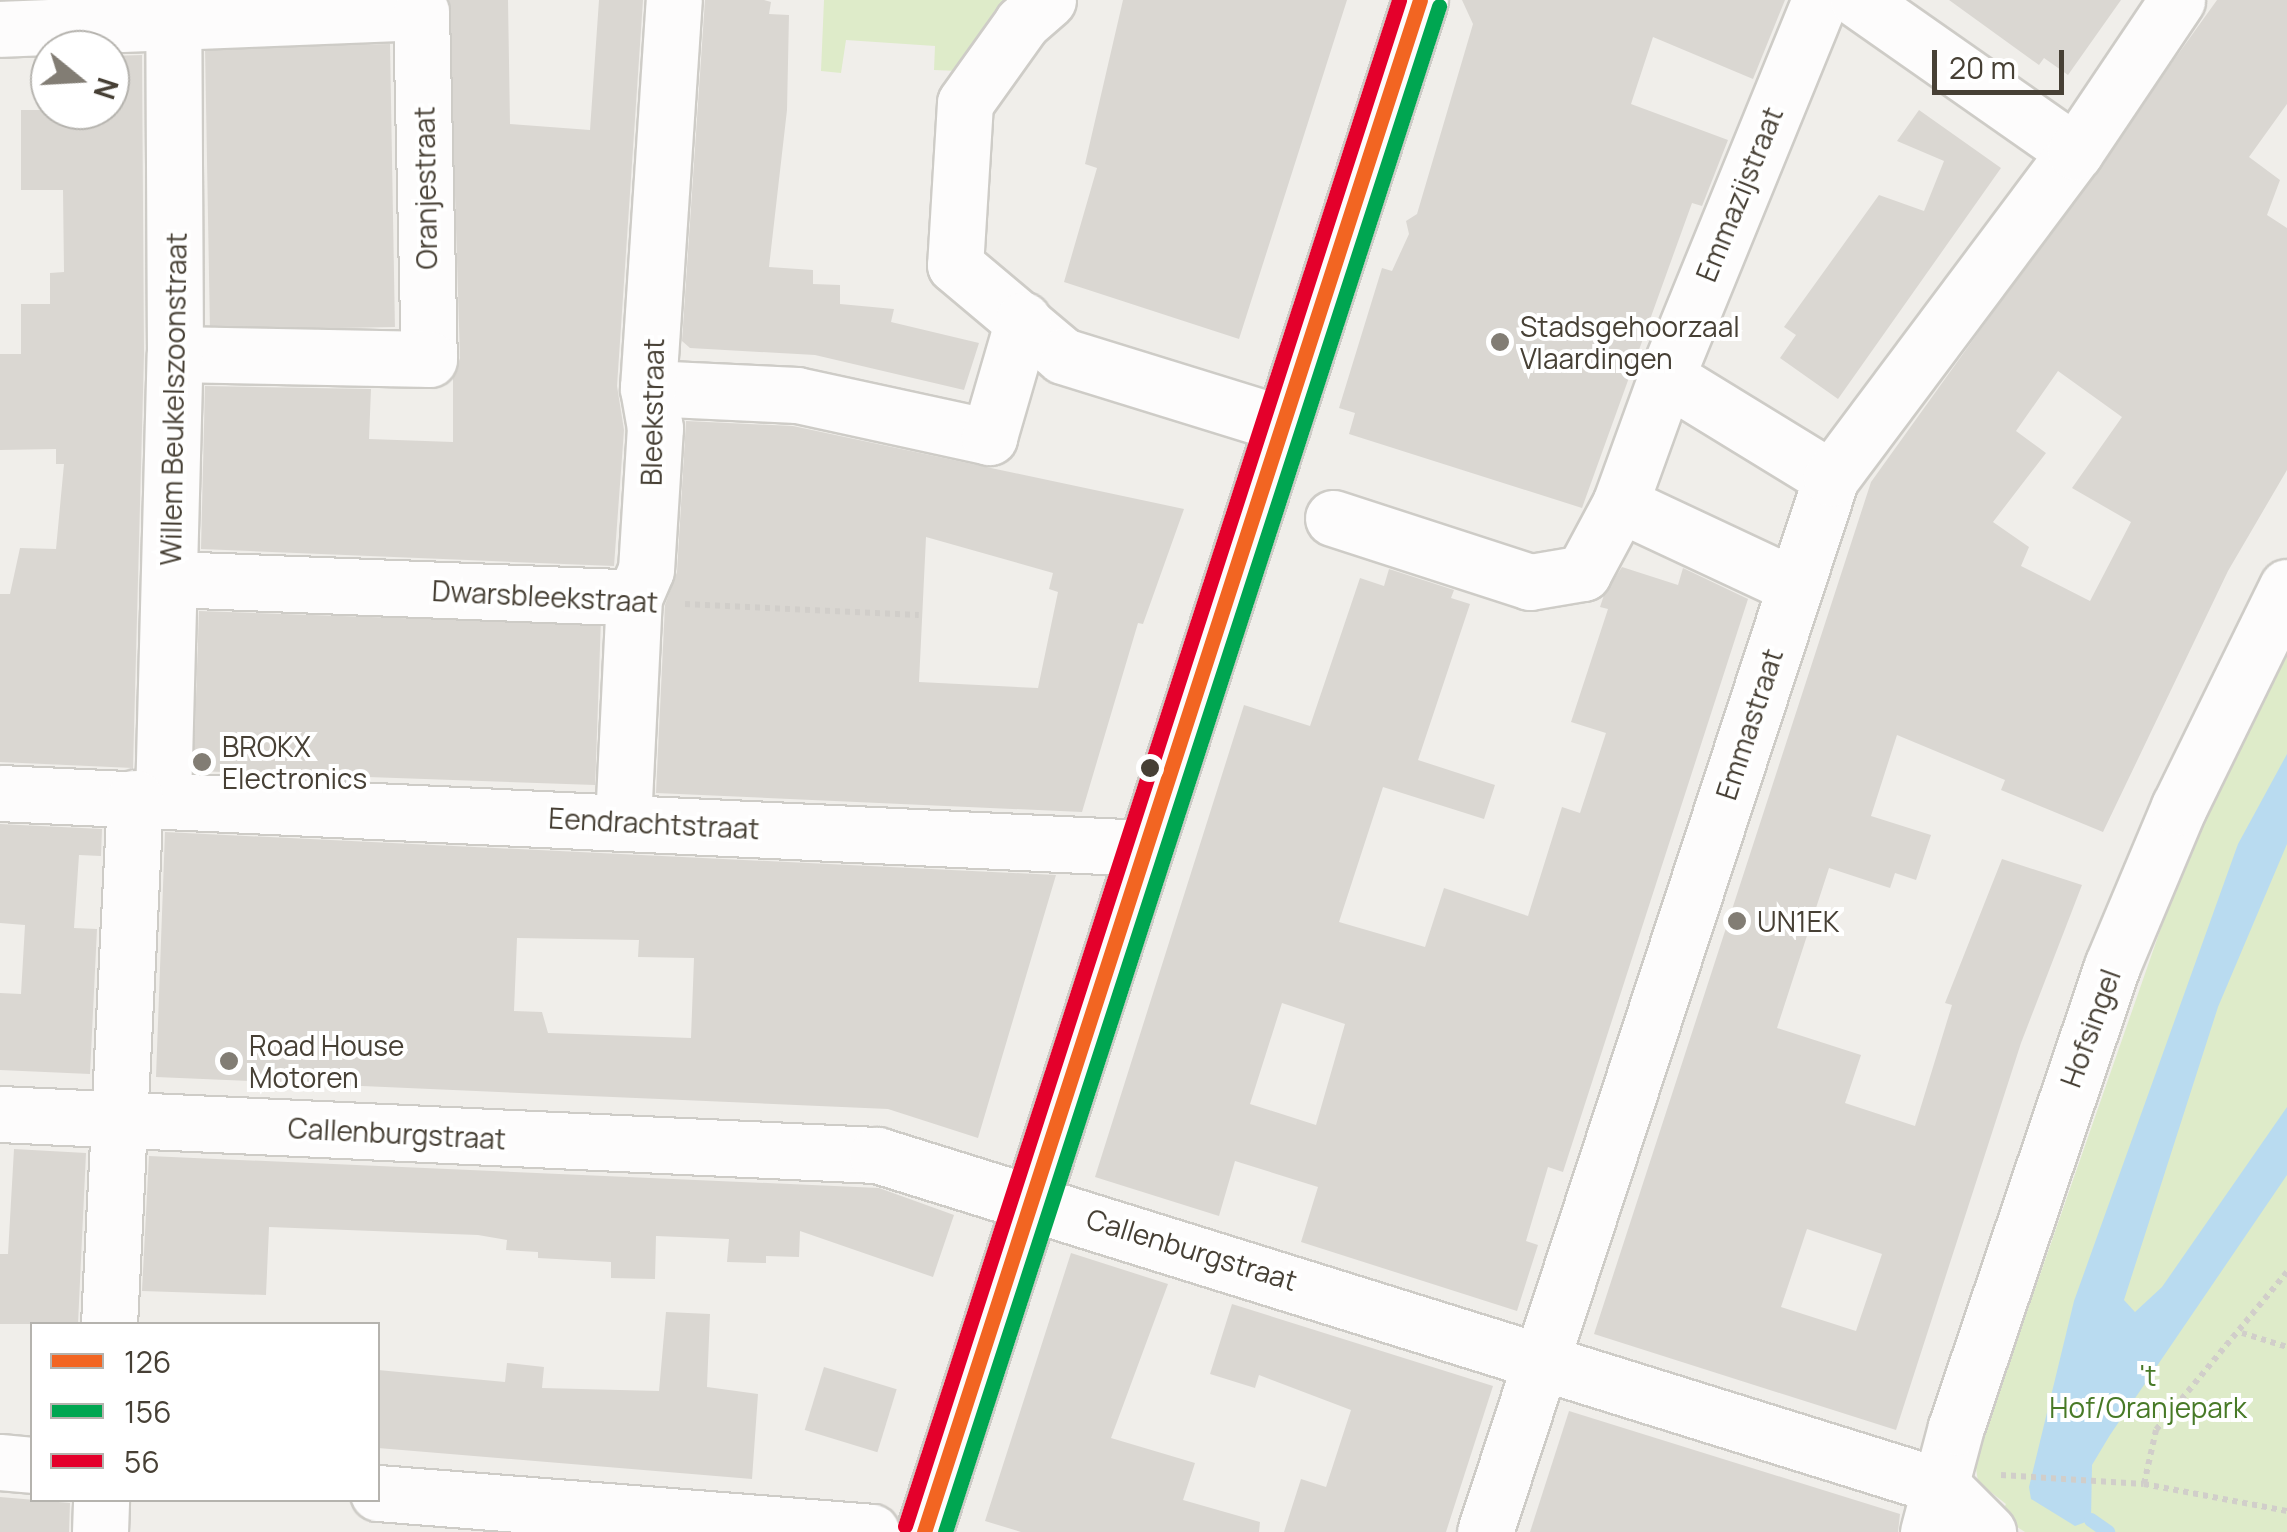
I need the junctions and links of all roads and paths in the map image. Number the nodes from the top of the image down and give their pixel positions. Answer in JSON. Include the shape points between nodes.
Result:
{"nodes":[{"id":1,"x":674,"y":0,"type":"edge"},
{"id":2,"x":1048,"y":0,"type":"edge"},
{"id":3,"x":1420,"y":0,"type":"edge"},
{"id":4,"x":1820,"y":0,"type":"edge"},
{"id":5,"x":1858,"y":0,"type":"edge"},
{"id":6,"x":2177,"y":0,"type":"edge"},
{"id":7,"x":173,"y":8,"type":"edge"},
{"id":8,"x":0,"y":29,"type":"edge"},
{"id":9,"x":2075,"y":152,"type":"junction"},
{"id":10,"x":1023,"y":320,"type":"junction"},
{"id":11,"x":175,"y":354,"type":"junction"},
{"id":12,"x":1666,"y":377,"type":"junction"},
{"id":13,"x":648,"y":388,"type":"junction"},
{"id":14,"x":1283,"y":424,"type":"junction"},
{"id":15,"x":1830,"y":478,"type":"junction"},
{"id":16,"x":1620,"y":504,"type":"junction"},
{"id":17,"x":1333,"y":518,"type":"dead end"},
{"id":18,"x":171,"y":579,"type":"junction"},
{"id":19,"x":1795,"y":586,"type":"junction"},
{"id":20,"x":2287,"y":587,"type":"edge"},
{"id":21,"x":634,"y":598,"type":"junction"},
{"id":22,"x":919,"y":615,"type":"dead end"},
{"id":23,"x":0,"y":792,"type":"edge"},
{"id":24,"x":149,"y":798,"type":"junction"},
{"id":25,"x":623,"y":821,"type":"junction"},
{"id":26,"x":1144,"y":848,"type":"junction"},
{"id":27,"x":0,"y":1114,"type":"edge"},
{"id":28,"x":120,"y":1120,"type":"junction"},
{"id":29,"x":1031,"y":1202,"type":"junction"},
{"id":30,"x":2287,"y":1272,"type":"edge"},
{"id":31,"x":109,"y":1322,"type":"edge"},
{"id":32,"x":2242,"y":1333,"type":"junction"},
{"id":33,"x":2287,"y":1346,"type":"edge"},
{"id":34,"x":1541,"y":1358,"type":"junction"},
{"id":35,"x":0,"y":1462,"type":"edge"},
{"id":36,"x":30,"y":1465,"type":"edge"},
{"id":37,"x":2013,"y":1473,"type":"dead end"},
{"id":38,"x":2144,"y":1484,"type":"junction"},
{"id":39,"x":380,"y":1493,"type":"edge"},
{"id":40,"x":101,"y":1502,"type":"edge"},
{"id":41,"x":1935,"y":1510,"type":"edge"},
{"id":42,"x":2287,"y":1511,"type":"edge"},
{"id":43,"x":100,"y":1532,"type":"edge"},
{"id":44,"x":870,"y":1532,"type":"edge"},
{"id":45,"x":924,"y":1532,"type":"edge"},
{"id":46,"x":1485,"y":1532,"type":"edge"},
{"id":47,"x":1988,"y":1532,"type":"edge"}],
"edges":[{"from":1,"to":13,"type":"street","name":"Bleekstraat"},
{"from":2,"to":10,"type":"street","via":[[1022,24],[965,103],[956,265]]},
{"from":3,"to":14,"type":"street"},
{"from":4,"to":12,"type":"street","name":"Emmazijstraat"},
{"from":5,"to":9,"type":"street"},
{"from":6,"to":9,"type":"street","name":"Emmastraat"},
{"from":7,"to":8,"type":"street","via":[[138,26]]},
{"from":7,"to":11,"type":"street","name":"Willem Beukelszoonstraat"},
{"from":7,"to":11,"type":"street","name":"Oranjestraat","via":[[421,12],[428,360]]},
{"from":9,"to":15,"type":"street","name":"Emmastraat"},
{"from":10,"to":13,"type":"street","via":[[989,436],[797,394]]},
{"from":10,"to":14,"type":"street","via":[[1063,356]]},
{"from":11,"to":18,"type":"street","name":"Willem Beukelszoonstraat"},
{"from":12,"to":15,"type":"street"},
{"from":12,"to":16,"type":"street","name":"Emmazijstraat"},
{"from":13,"to":21,"type":"street","name":"Bleekstraat","via":[[655,428],[646,570]]},
{"from":14,"to":26,"type":"street"},
{"from":15,"to":19,"type":"street","name":"Emmastraat"},
{"from":16,"to":17,"type":"street","name":"Emmazijstraat","via":[[1583,573],[1530,582]]},
{"from":16,"to":19,"type":"street"},
{"from":18,"to":21,"type":"street","name":"Dwarsbleekstraat"},
{"from":18,"to":24,"type":"street","name":"Willem Beukelszoonstraat"},
{"from":19,"to":34,"type":"street","name":"Emmastraat"},
{"from":20,"to":41,"type":"street","name":"Hofsingel","via":[[2178,807],[2112,966],[1962,1409]]},
{"from":21,"to":22,"type":"path","name":"Dwarsbleekstraat"},
{"from":21,"to":25,"type":"street","name":"Bleekstraat"},
{"from":23,"to":24,"type":"street","name":"Eendrachtstraat"},
{"from":24,"to":25,"type":"street","name":"Eendrachtstraat"},
{"from":24,"to":28,"type":"street","name":"Willem Beukelszoonstraat"},
{"from":25,"to":26,"type":"street","name":"Eendrachtstraat"},
{"from":26,"to":29,"type":"street"},
{"from":27,"to":28,"type":"street","name":"Callenburgstraat"},
{"from":28,"to":29,"type":"street","name":"Callenburgstraat","via":[[877,1156]]},
{"from":28,"to":31,"type":"street","name":"Willem Beukelszoonstraat"},
{"from":29,"to":34,"type":"street","name":"Callenburgstraat"},
{"from":29,"to":45,"type":"street"},
{"from":30,"to":32,"type":"path"},
{"from":32,"to":33,"type":"path"},
{"from":32,"to":38,"type":"path","via":[[2218,1352],[2156,1430]]},
{"from":34,"to":41,"type":"street","name":"Callenburgstraat"},
{"from":34,"to":46,"type":"street","name":"Emmastraat"},
{"from":35,"to":36,"type":"street"},
{"from":37,"to":38,"type":"path"},
{"from":38,"to":42,"type":"path"},
{"from":39,"to":44,"type":"street"},
{"from":40,"to":43,"type":"street"},
{"from":41,"to":47,"type":"street"}]}
